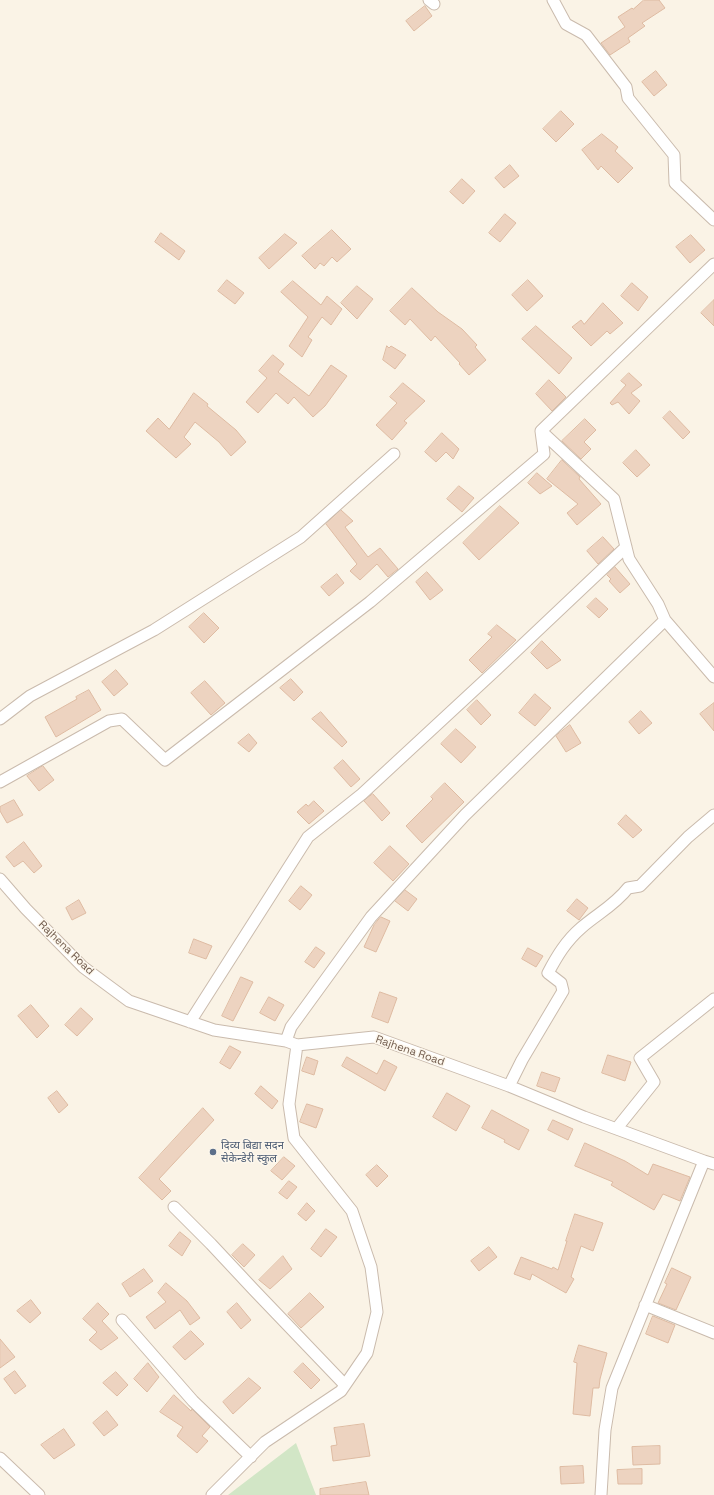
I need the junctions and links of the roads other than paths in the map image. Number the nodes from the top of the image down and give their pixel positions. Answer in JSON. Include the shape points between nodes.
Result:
{"nodes":[{"id":1,"x":553,"y":0,"type":"edge"},
{"id":2,"x":714,"y":220,"type":"edge"},
{"id":3,"x":714,"y":264,"type":"edge"},
{"id":4,"x":541,"y":430,"type":"junction"},
{"id":5,"x":394,"y":454,"type":"dead end"},
{"id":6,"x":626,"y":547,"type":"junction"},
{"id":7,"x":665,"y":620,"type":"junction"},
{"id":8,"x":714,"y":677,"type":"edge"},
{"id":9,"x":0,"y":719,"type":"edge"},
{"id":10,"x":0,"y":782,"type":"edge"},
{"id":11,"x":714,"y":815,"type":"edge"},
{"id":12,"x":0,"y":879,"type":"edge"},
{"id":13,"x":714,"y":999,"type":"edge"},
{"id":14,"x":190,"y":1022,"type":"junction"},
{"id":15,"x":286,"y":1041,"type":"junction"},
{"id":16,"x":297,"y":1044,"type":"junction"},
{"id":17,"x":509,"y":1086,"type":"junction"},
{"id":18,"x":617,"y":1128,"type":"junction"},
{"id":19,"x":709,"y":1162,"type":"edge"},
{"id":20,"x":174,"y":1208,"type":"dead end"},
{"id":21,"x":645,"y":1305,"type":"junction"},
{"id":22,"x":122,"y":1320,"type":"dead end"},
{"id":23,"x":714,"y":1333,"type":"edge"},
{"id":24,"x":345,"y":1385,"type":"junction"},
{"id":25,"x":251,"y":1457,"type":"junction"},
{"id":26,"x":0,"y":1458,"type":"edge"},
{"id":27,"x":39,"y":1495,"type":"edge"},
{"id":28,"x":212,"y":1495,"type":"edge"},
{"id":29,"x":601,"y":1495,"type":"edge"}],
"edges":[{"from":1,"to":2,"type":"street","via":[[566,24],[586,35],[626,87],[628,98],[674,155],[676,183]]},
{"from":3,"to":4,"type":"street"},
{"from":4,"to":6,"type":"street","via":[[614,499]]},
{"from":4,"to":10,"type":"street","via":[[544,454],[370,602],[165,760],[122,719],[109,721]]},
{"from":5,"to":9,"type":"street","via":[[301,537],[154,630],[30,696]]},
{"from":6,"to":7,"type":"street","via":[[629,559],[658,604]]},
{"from":6,"to":14,"type":"street","via":[[362,794],[308,837]]},
{"from":7,"to":8,"type":"street"},
{"from":7,"to":15,"type":"street","via":[[465,815],[371,917],[291,1027]]},
{"from":11,"to":17,"type":"street","via":[[688,837],[640,886],[628,888],[621,897],[580,928],[561,949],[548,974],[561,983],[563,991]]},
{"from":12,"to":14,"type":"street","name":"Rajhena Road","via":[[83,967],[129,1001]]},
{"from":13,"to":18,"type":"street","via":[[640,1058],[654,1082]]},
{"from":14,"to":15,"type":"street","name":"Rajhena Road","via":[[214,1030]]},
{"from":15,"to":16,"type":"street","name":"Rajhena Road"},
{"from":16,"to":17,"type":"street","name":"Rajhena Road","via":[[374,1037]]},
{"from":16,"to":24,"type":"street","via":[[289,1104],[294,1138],[352,1212],[371,1267],[377,1312],[367,1353]]},
{"from":17,"to":18,"type":"street","name":"Rajhena Road"},
{"from":18,"to":19,"type":"street","name":"Rajhena Road"},
{"from":19,"to":21,"type":"street"},
{"from":20,"to":24,"type":"street"},
{"from":21,"to":23,"type":"street"},
{"from":21,"to":29,"type":"street","via":[[612,1388],[605,1430]]},
{"from":22,"to":25,"type":"street","via":[[194,1401]]},
{"from":24,"to":25,"type":"street","via":[[341,1391],[265,1442]]},
{"from":25,"to":28,"type":"street"},
{"from":26,"to":27,"type":"street"}]}
